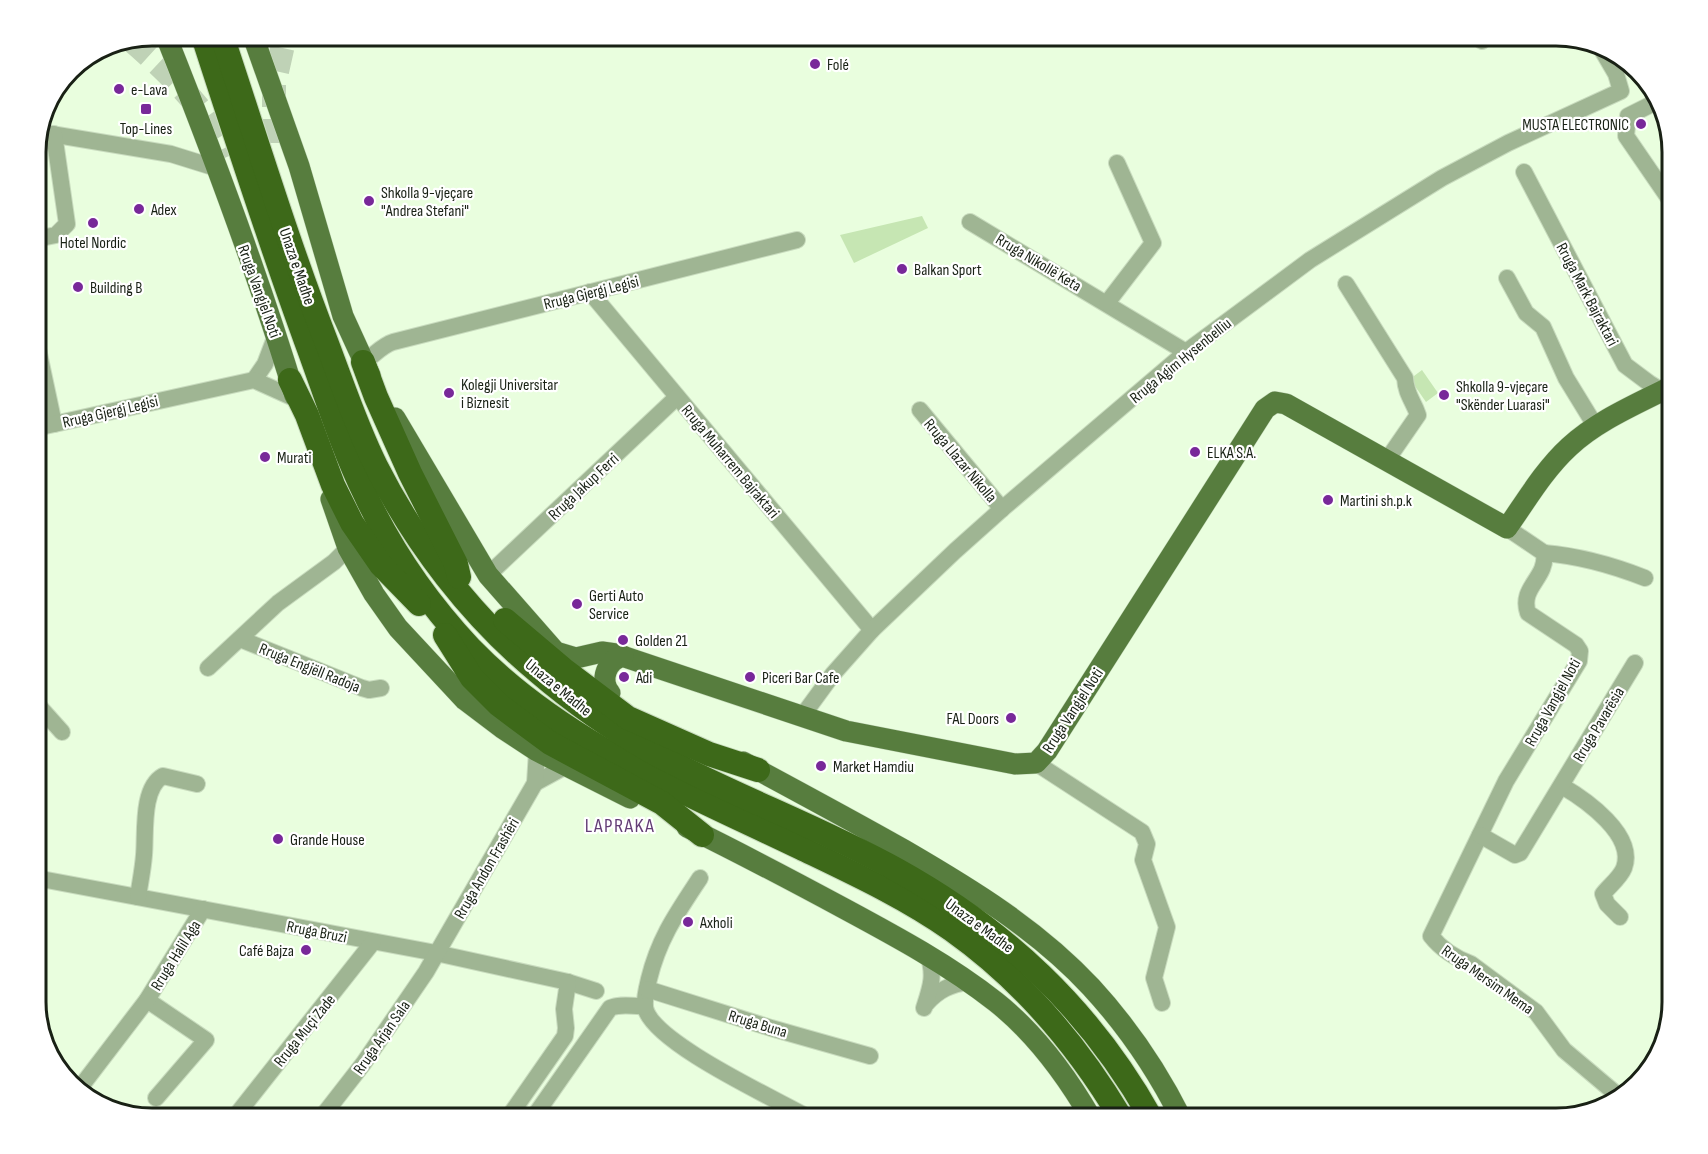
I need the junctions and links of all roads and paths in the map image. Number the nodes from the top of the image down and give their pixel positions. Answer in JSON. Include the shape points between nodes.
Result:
{"nodes":[{"id":1,"x":170,"y":46,"type":"edge"},
{"id":2,"x":181,"y":46,"type":"edge"},
{"id":3,"x":206,"y":46,"type":"edge"},
{"id":4,"x":225,"y":46,"type":"edge"},
{"id":5,"x":246,"y":46,"type":"edge"},
{"id":6,"x":256,"y":46,"type":"edge"},
{"id":7,"x":1608,"y":61,"type":"edge"},
{"id":8,"x":1650,"y":105,"type":"edge"},
{"id":9,"x":200,"y":122,"type":"junction"},
{"id":10,"x":49,"y":133,"type":"edge"},
{"id":11,"x":48,"y":141,"type":"edge"},
{"id":12,"x":274,"y":144,"type":"tunnel mouth"},
{"id":13,"x":223,"y":162,"type":"junction"},
{"id":14,"x":1117,"y":163,"type":"dead end"},
{"id":15,"x":298,"y":166,"type":"junction"},
{"id":16,"x":1524,"y":172,"type":"dead end"},
{"id":17,"x":1662,"y":188,"type":"edge"},
{"id":18,"x":970,"y":222,"type":"dead end"},
{"id":19,"x":47,"y":237,"type":"edge"},
{"id":20,"x":797,"y":240,"type":"dead end"},
{"id":21,"x":269,"y":241,"type":"junction"},
{"id":22,"x":298,"y":267,"type":"junction"},
{"id":23,"x":1507,"y":278,"type":"dead end"},
{"id":24,"x":1346,"y":284,"type":"dead end"},
{"id":25,"x":590,"y":292,"type":"junction"},
{"id":26,"x":1107,"y":303,"type":"junction"},
{"id":27,"x":276,"y":335,"type":"junction"},
{"id":28,"x":353,"y":339,"type":"junction"},
{"id":29,"x":384,"y":345,"type":"junction"},
{"id":30,"x":1186,"y":352,"type":"junction"},
{"id":31,"x":363,"y":362,"type":"junction"},
{"id":32,"x":254,"y":380,"type":"junction"},
{"id":33,"x":1662,"y":387,"type":"edge"},
{"id":34,"x":293,"y":389,"type":"junction"},
{"id":35,"x":47,"y":391,"type":"edge"},
{"id":36,"x":1662,"y":394,"type":"edge"},
{"id":37,"x":677,"y":397,"type":"junction"},
{"id":38,"x":920,"y":410,"type":"dead end"},
{"id":39,"x":54,"y":424,"type":"junction"},
{"id":40,"x":47,"y":426,"type":"edge"},
{"id":41,"x":1596,"y":427,"type":"junction"},
{"id":42,"x":360,"y":430,"type":"junction"},
{"id":43,"x":1387,"y":460,"type":"junction"},
{"id":44,"x":1002,"y":509,"type":"junction"},
{"id":45,"x":1508,"y":528,"type":"junction"},
{"id":46,"x":383,"y":530,"type":"junction"},
{"id":47,"x":348,"y":548,"type":"junction"},
{"id":48,"x":1544,"y":553,"type":"junction"},
{"id":49,"x":488,"y":575,"type":"junction"},
{"id":50,"x":459,"y":577,"type":"junction"},
{"id":51,"x":1645,"y":578,"type":"dead end"},
{"id":52,"x":476,"y":597,"type":"junction"},
{"id":53,"x":425,"y":610,"type":"junction"},
{"id":54,"x":872,"y":630,"type":"junction"},
{"id":55,"x":444,"y":633,"type":"junction"},
{"id":56,"x":240,"y":639,"type":"junction"},
{"id":57,"x":556,"y":652,"type":"junction"},
{"id":58,"x":620,"y":655,"type":"junction"},
{"id":59,"x":1635,"y":663,"type":"dead end"},
{"id":60,"x":208,"y":668,"type":"dead end"},
{"id":61,"x":381,"y":688,"type":"dead end"},
{"id":62,"x":610,"y":693,"type":"junction"},
{"id":63,"x":570,"y":697,"type":"junction"},
{"id":64,"x":47,"y":715,"type":"edge"},
{"id":65,"x":803,"y":715,"type":"junction"},
{"id":66,"x":62,"y":732,"type":"dead end"},
{"id":67,"x":580,"y":736,"type":"junction"},
{"id":68,"x":537,"y":751,"type":"junction"},
{"id":69,"x":1036,"y":763,"type":"junction"},
{"id":70,"x":566,"y":766,"type":"junction"},
{"id":71,"x":758,"y":770,"type":"junction"},
{"id":72,"x":535,"y":783,"type":"junction"},
{"id":73,"x":197,"y":784,"type":"dead end"},
{"id":74,"x":1562,"y":786,"type":"junction"},
{"id":75,"x":702,"y":834,"type":"junction"},
{"id":76,"x":1480,"y":836,"type":"junction"},
{"id":77,"x":700,"y":878,"type":"dead end"},
{"id":78,"x":47,"y":880,"type":"edge"},
{"id":79,"x":138,"y":897,"type":"junction"},
{"id":80,"x":203,"y":909,"type":"junction"},
{"id":81,"x":1620,"y":917,"type":"dead end"},
{"id":82,"x":1431,"y":936,"type":"joint"},
{"id":83,"x":373,"y":942,"type":"junction"},
{"id":84,"x":436,"y":952,"type":"junction"},
{"id":85,"x":927,"y":954,"type":"junction"},
{"id":86,"x":568,"y":982,"type":"junction"},
{"id":87,"x":969,"y":982,"type":"junction"},
{"id":88,"x":596,"y":991,"type":"dead end"},
{"id":89,"x":646,"y":998,"type":"junction"},
{"id":90,"x":147,"y":1000,"type":"junction"},
{"id":91,"x":1162,"y":1003,"type":"dead end"},
{"id":92,"x":870,"y":1056,"type":"dead end"},
{"id":93,"x":84,"y":1082,"type":"edge"},
{"id":94,"x":1612,"y":1091,"type":"edge"},
{"id":95,"x":156,"y":1098,"type":"dead end"},
{"id":96,"x":242,"y":1108,"type":"edge"},
{"id":97,"x":329,"y":1108,"type":"edge"},
{"id":98,"x":515,"y":1108,"type":"edge"},
{"id":99,"x":540,"y":1108,"type":"edge"},
{"id":100,"x":791,"y":1108,"type":"edge"},
{"id":101,"x":1084,"y":1108,"type":"edge"},
{"id":102,"x":1114,"y":1108,"type":"edge"},
{"id":103,"x":1145,"y":1108,"type":"edge"},
{"id":104,"x":1176,"y":1108,"type":"edge"}],
"edges":[{"from":1,"to":9,"type":"main road","name":"Rruga Vangjel Noti"},
{"from":2,"to":9,"type":"main road"},
{"from":3,"to":21,"type":"highway","name":"Unaza e Madhe"},
{"from":4,"to":22,"type":"highway","name":"Unaza e Madhe"},
{"from":5,"to":15,"type":"main road","via":[[267,105]]},
{"from":6,"to":15,"type":"main road"},
{"from":7,"to":30,"type":"street","name":"Rruga Agim Hysenbelliu","via":[[1621,91],[1615,96],[1508,143],[1442,178],[1310,260]]},
{"from":8,"to":17,"type":"street","via":[[1628,116],[1626,136]]},
{"from":9,"to":13,"type":"main road","name":"Rruga Vangjel Noti"},
{"from":10,"to":13,"type":"street"},
{"from":11,"to":19,"type":"street","via":[[67,224],[56,235]]},
{"from":12,"to":22,"type":"highway"},
{"from":13,"to":21,"type":"highway"},
{"from":13,"to":27,"type":"main road","name":"Rruga Vangjel Noti"},
{"from":14,"to":26,"type":"street","via":[[1153,243]]},
{"from":15,"to":28,"type":"main road"},
{"from":16,"to":33,"type":"street","name":"Rruga Mark Bajraktari","via":[[1625,365]]},
{"from":18,"to":26,"type":"street","name":"Rruga Nikollë Keta"},
{"from":20,"to":25,"type":"street","name":"Rruga Gjergj Legisi"},
{"from":21,"to":46,"type":"highway","name":"Unaza e Madhe","via":[[345,447]]},
{"from":22,"to":42,"type":"highway","name":"Unaza e Madhe"},
{"from":23,"to":41,"type":"street","via":[[1526,313],[1543,327],[1566,378]]},
{"from":24,"to":43,"type":"street","via":[[1405,378],[1406,391],[1418,415]]},
{"from":25,"to":29,"type":"street","name":"Rruga Gjergj Legisi"},
{"from":25,"to":37,"type":"street","name":"Rruga Muharrem Bajraktari"},
{"from":26,"to":30,"type":"street","name":"Rruga Nikollë Keta"},
{"from":27,"to":32,"type":"street"},
{"from":27,"to":34,"type":"main road","name":"Rruga Vangjel Noti"},
{"from":28,"to":29,"type":"street","name":"Rruga Gjergj Legisi"},
{"from":28,"to":31,"type":"main road"},
{"from":29,"to":31,"type":"street","name":"Rruga Gjergj Legisi"},
{"from":30,"to":44,"type":"street","name":"Rruga Agim Hysenbelliu"},
{"from":31,"to":49,"type":"main road"},
{"from":31,"to":50,"type":"highway","via":[[393,437]]},
{"from":32,"to":34,"type":"street"},
{"from":32,"to":39,"type":"street","name":"Rruga Gjergj Legisi"},
{"from":34,"to":47,"type":"main road","name":"Rruga Vangjel Noti"},
{"from":34,"to":53,"type":"highway","via":[[352,523],[381,565]]},
{"from":35,"to":39,"type":"street"},
{"from":36,"to":41,"type":"main road"},
{"from":37,"to":49,"type":"street","name":"Rruga Jakup Ferri"},
{"from":37,"to":54,"type":"street","name":"Rruga Muharrem Bajraktari"},
{"from":38,"to":44,"type":"street","name":"Rruga Llazar Nikolla"},
{"from":39,"to":40,"type":"street","name":"Rruga Gjergj Legisi"},
{"from":41,"to":45,"type":"main road","via":[[1553,465]]},
{"from":42,"to":50,"type":"highway"},
{"from":42,"to":63,"type":"highway","name":"Unaza e Madhe","via":[[388,488],[443,571],[496,633]]},
{"from":43,"to":45,"type":"main road","name":"Rruga Vangjel Noti"},
{"from":43,"to":69,"type":"main road","name":"Rruga Vangjel Noti","via":[[1286,404],[1275,402],[1265,409]]},
{"from":44,"to":54,"type":"street","name":"Rruga Agim Hysenbelliu"},
{"from":45,"to":48,"type":"street","name":"Rruga Vangjel Noti"},
{"from":46,"to":53,"type":"highway","via":[[393,561]]},
{"from":46,"to":67,"type":"highway","name":"Unaza e Madhe","via":[[424,593],[472,649],[513,687]]},
{"from":47,"to":56,"type":"street","via":[[278,603]]},
{"from":47,"to":68,"type":"main road","name":"Rruga Vangjel Noti","via":[[398,628],[465,700]]},
{"from":48,"to":51,"type":"street","via":[[1571,555]]},
{"from":48,"to":76,"type":"street","name":"Rruga Vangjel Noti","via":[[1545,562],[1525,605],[1534,618],[1576,645],[1579,661],[1506,781]]},
{"from":49,"to":57,"type":"main road"},
{"from":50,"to":52,"type":"highway"},
{"from":52,"to":63,"type":"highway"},
{"from":52,"to":71,"type":"highway","via":[[628,718],[717,757]]},
{"from":53,"to":55,"type":"highway"},
{"from":54,"to":65,"type":"street","name":"Rruga Agim Hysenbelliu"},
{"from":55,"to":67,"type":"highway","via":[[482,673],[527,710]]},
{"from":55,"to":75,"type":"highway","via":[[472,678],[499,705],[550,743],[662,803]]},
{"from":56,"to":60,"type":"street"},
{"from":56,"to":61,"type":"street","name":"Rruga Engjëll Radoja","via":[[362,688]]},
{"from":57,"to":58,"type":"main road","via":[[576,658],[602,652]]},
{"from":57,"to":62,"type":"main road"},
{"from":58,"to":62,"type":"main road","via":[[606,671],[604,681]]},
{"from":58,"to":65,"type":"main road","name":"Rruga Vangjel Noti"},
{"from":59,"to":74,"type":"street","name":"Rruga Pavarësia"},
{"from":62,"to":71,"type":"main road"},
{"from":63,"to":103,"type":"highway","name":"Unaza e Madhe","via":[[653,752],[897,870],[986,927],[1032,965],[1073,1008]]},
{"from":64,"to":66,"type":"street"},
{"from":65,"to":69,"type":"main road","name":"Rruga Vangjel Noti","via":[[846,731],[1015,764]]},
{"from":67,"to":102,"type":"highway","name":"Unaza e Madhe","via":[[677,789],[885,889],[951,930],[1045,1014],[1076,1051]]},
{"from":68,"to":70,"type":"main road","name":"Rruga Vangjel Noti"},
{"from":68,"to":72,"type":"street","name":"Rruga Andon Frashëri"},
{"from":69,"to":91,"type":"street","name":"Rruga Vangjel Noti","via":[[1142,832],[1147,844],[1143,860],[1167,927],[1154,978]]},
{"from":70,"to":72,"type":"street"},
{"from":70,"to":75,"type":"main road","name":"Rruga Vangjel Noti"},
{"from":71,"to":104,"type":"main road","via":[[957,881],[1031,933],[1073,969],[1110,1010],[1164,1084]]},
{"from":72,"to":84,"type":"street","name":"Rruga Andon Frashëri"},
{"from":73,"to":79,"type":"street","via":[[163,776],[154,783],[146,811]]},
{"from":74,"to":76,"type":"street","name":"Rruga Pavarësia","via":[[1520,854]]},
{"from":74,"to":81,"type":"street","via":[[1595,807],[1624,849],[1623,871],[1603,894]]},
{"from":75,"to":85,"type":"main road","name":"Rruga Vangjel Noti"},
{"from":76,"to":82,"type":"street","name":"Rruga Vangjel Noti"},
{"from":77,"to":89,"type":"street","via":[[664,935]]},
{"from":78,"to":79,"type":"street","name":"Rruga Bruzi"},
{"from":79,"to":80,"type":"street","name":"Rruga Bruzi"},
{"from":80,"to":83,"type":"street","name":"Rruga Bruzi"},
{"from":80,"to":90,"type":"street","name":"Rruga Halil Aga"},
{"from":82,"to":94,"type":"street","name":"Rruga Mersim Mema","via":[[1440,947],[1471,964],[1536,1012],[1564,1050]]},
{"from":83,"to":84,"type":"street","name":"Rruga Bruzi"},
{"from":83,"to":96,"type":"street","name":"Rruga Muçi Zade"},
{"from":84,"to":86,"type":"street","name":"Rruga Bruzi"},
{"from":84,"to":97,"type":"street","name":"Rruga Arjan Sala","via":[[369,1055]]},
{"from":85,"to":87,"type":"main road","name":"Rruga Vangjel Noti"},
{"from":85,"to":87,"type":"street","via":[[933,978],[924,1008],[940,990]]},
{"from":86,"to":88,"type":"street","name":"Rruga Bruzi"},
{"from":86,"to":98,"type":"street","via":[[565,1036]]},
{"from":87,"to":101,"type":"main road","name":"Rruga Vangjel Noti","via":[[998,1003],[1034,1038]]},
{"from":89,"to":92,"type":"street","name":"Rruga Buna"},
{"from":89,"to":99,"type":"street","name":"Rruga Buna","via":[[636,1007],[621,1004],[610,1008]]},
{"from":89,"to":100,"type":"street","via":[[654,1024],[693,1054]]},
{"from":90,"to":93,"type":"street","name":"Rruga Halil Aga"},
{"from":90,"to":95,"type":"street","name":"Rruga Halil Aga","via":[[206,1040]]}]}
